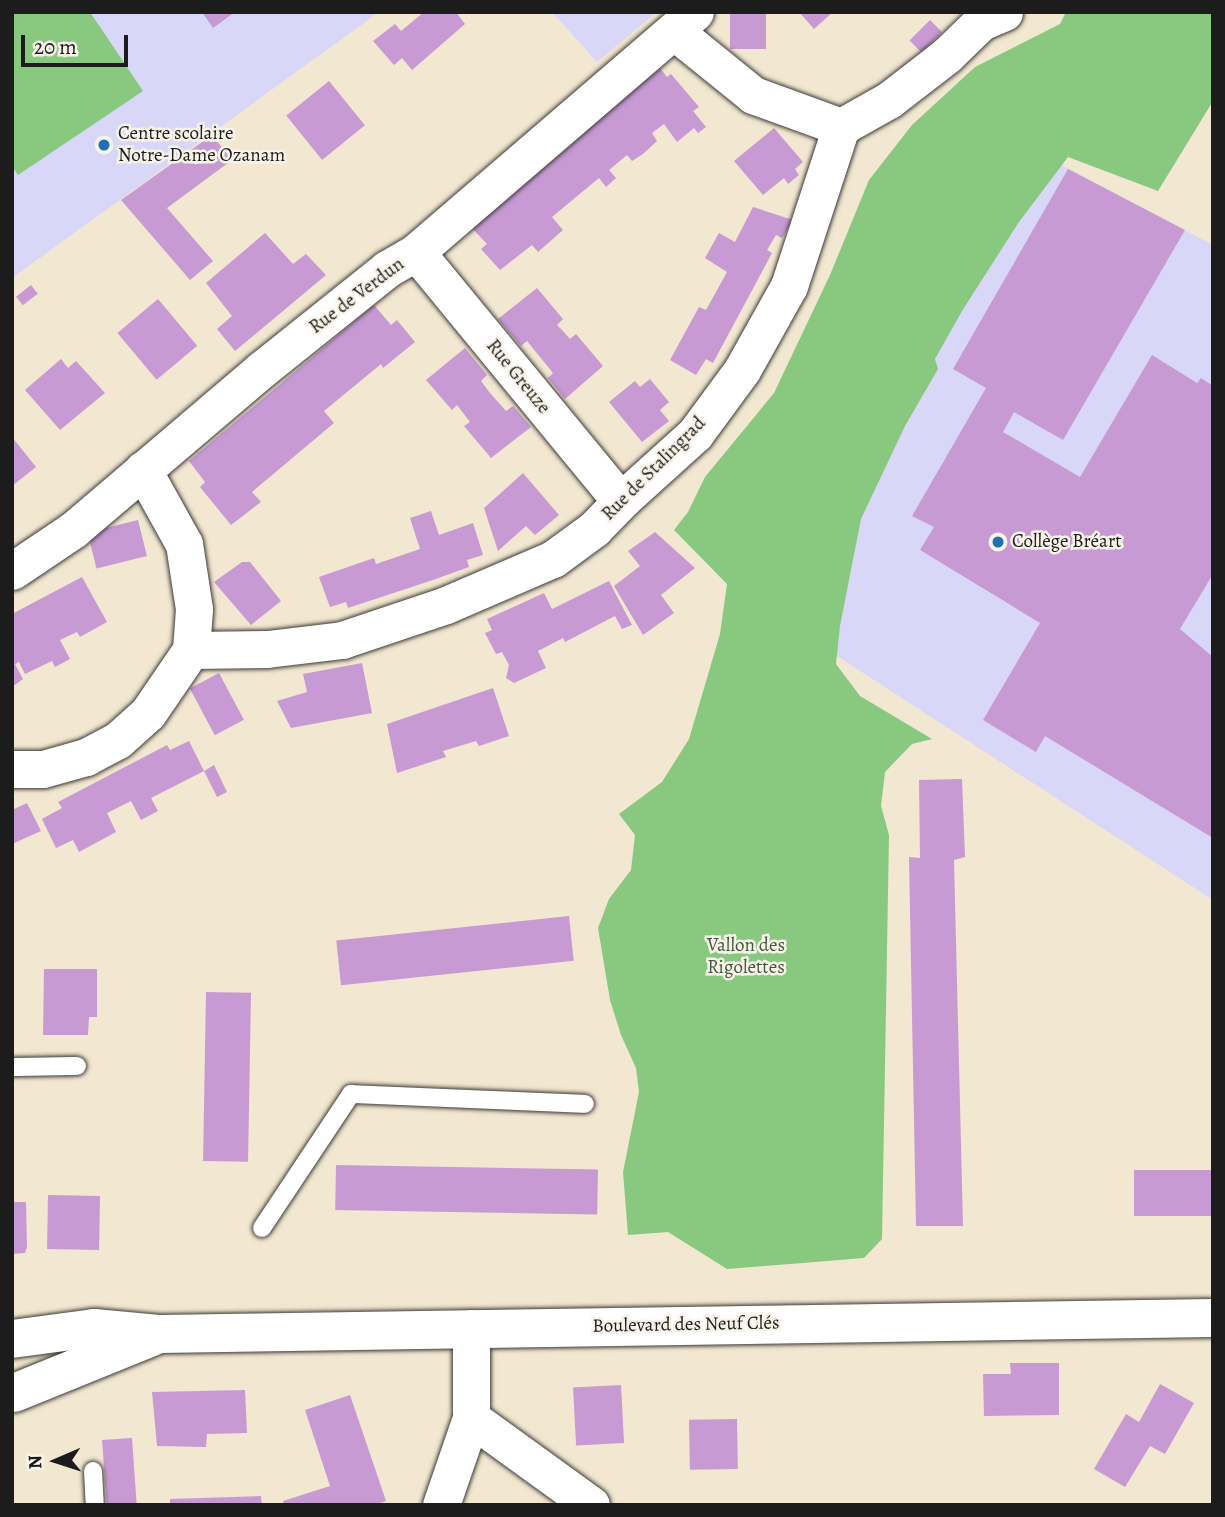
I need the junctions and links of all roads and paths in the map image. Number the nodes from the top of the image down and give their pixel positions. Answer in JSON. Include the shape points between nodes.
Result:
{"nodes":[{"id":1,"x":1004,"y":12,"type":"edge"},
{"id":2,"x":684,"y":22,"type":"edge"},
{"id":3,"x":841,"y":127,"type":"junction"},
{"id":4,"x":416,"y":252,"type":"junction"},
{"id":5,"x":143,"y":470,"type":"junction"},
{"id":6,"x":623,"y":499,"type":"junction"},
{"id":7,"x":12,"y":571,"type":"edge"},
{"id":8,"x":191,"y":650,"type":"junction"},
{"id":9,"x":12,"y":769,"type":"edge"},
{"id":10,"x":77,"y":1066,"type":"dead end"},
{"id":11,"x":12,"y":1067,"type":"edge"},
{"id":12,"x":584,"y":1104,"type":"dead end"},
{"id":13,"x":262,"y":1228,"type":"dead end"},
{"id":14,"x":1213,"y":1318,"type":"edge"},
{"id":15,"x":471,"y":1328,"type":"junction"},
{"id":16,"x":159,"y":1334,"type":"junction"},
{"id":17,"x":12,"y":1339,"type":"edge"},
{"id":18,"x":13,"y":1388,"type":"edge"},
{"id":19,"x":471,"y":1418,"type":"junction"},
{"id":20,"x":93,"y":1471,"type":"dead end"},
{"id":21,"x":95,"y":1505,"type":"edge"},
{"id":22,"x":441,"y":1505,"type":"edge"},
{"id":23,"x":591,"y":1505,"type":"edge"}],
"edges":[{"from":1,"to":3,"type":"street","via":[[981,22],[899,93]]},
{"from":2,"to":3,"type":"street","via":[[753,95]]},
{"from":2,"to":4,"type":"street","name":"Rue de Verdun"},
{"from":3,"to":6,"type":"street","name":"Rue de Stalingrad","via":[[789,286],[742,370],[695,434]]},
{"from":4,"to":5,"type":"street","name":"Rue de Verdun","via":[[387,269]]},
{"from":4,"to":6,"type":"street","name":"Rue Greuze"},
{"from":5,"to":7,"type":"street","name":"Rue de Verdun","via":[[73,530]]},
{"from":5,"to":8,"type":"street","via":[[184,544],[194,609]]},
{"from":6,"to":8,"type":"street","name":"Rue de Stalingrad","via":[[594,530],[553,559],[433,609],[342,640],[267,649]]},
{"from":8,"to":9,"type":"street","via":[[148,713],[118,740],[86,757],[43,769]]},
{"from":10,"to":11,"type":"lane"},
{"from":12,"to":13,"type":"lane","via":[[351,1094]]},
{"from":14,"to":15,"type":"main road","name":"Boulevard des Neuf Clés"},
{"from":15,"to":16,"type":"main road","name":"Boulevard des Neuf Clés"},
{"from":15,"to":19,"type":"street"},
{"from":16,"to":17,"type":"main road","name":"Boulevard des Neuf Clés","via":[[93,1328]]},
{"from":16,"to":18,"type":"main road","name":"Boulevard des Neuf Clés"},
{"from":19,"to":22,"type":"street"},
{"from":19,"to":23,"type":"street"},
{"from":20,"to":21,"type":"lane"}]}
